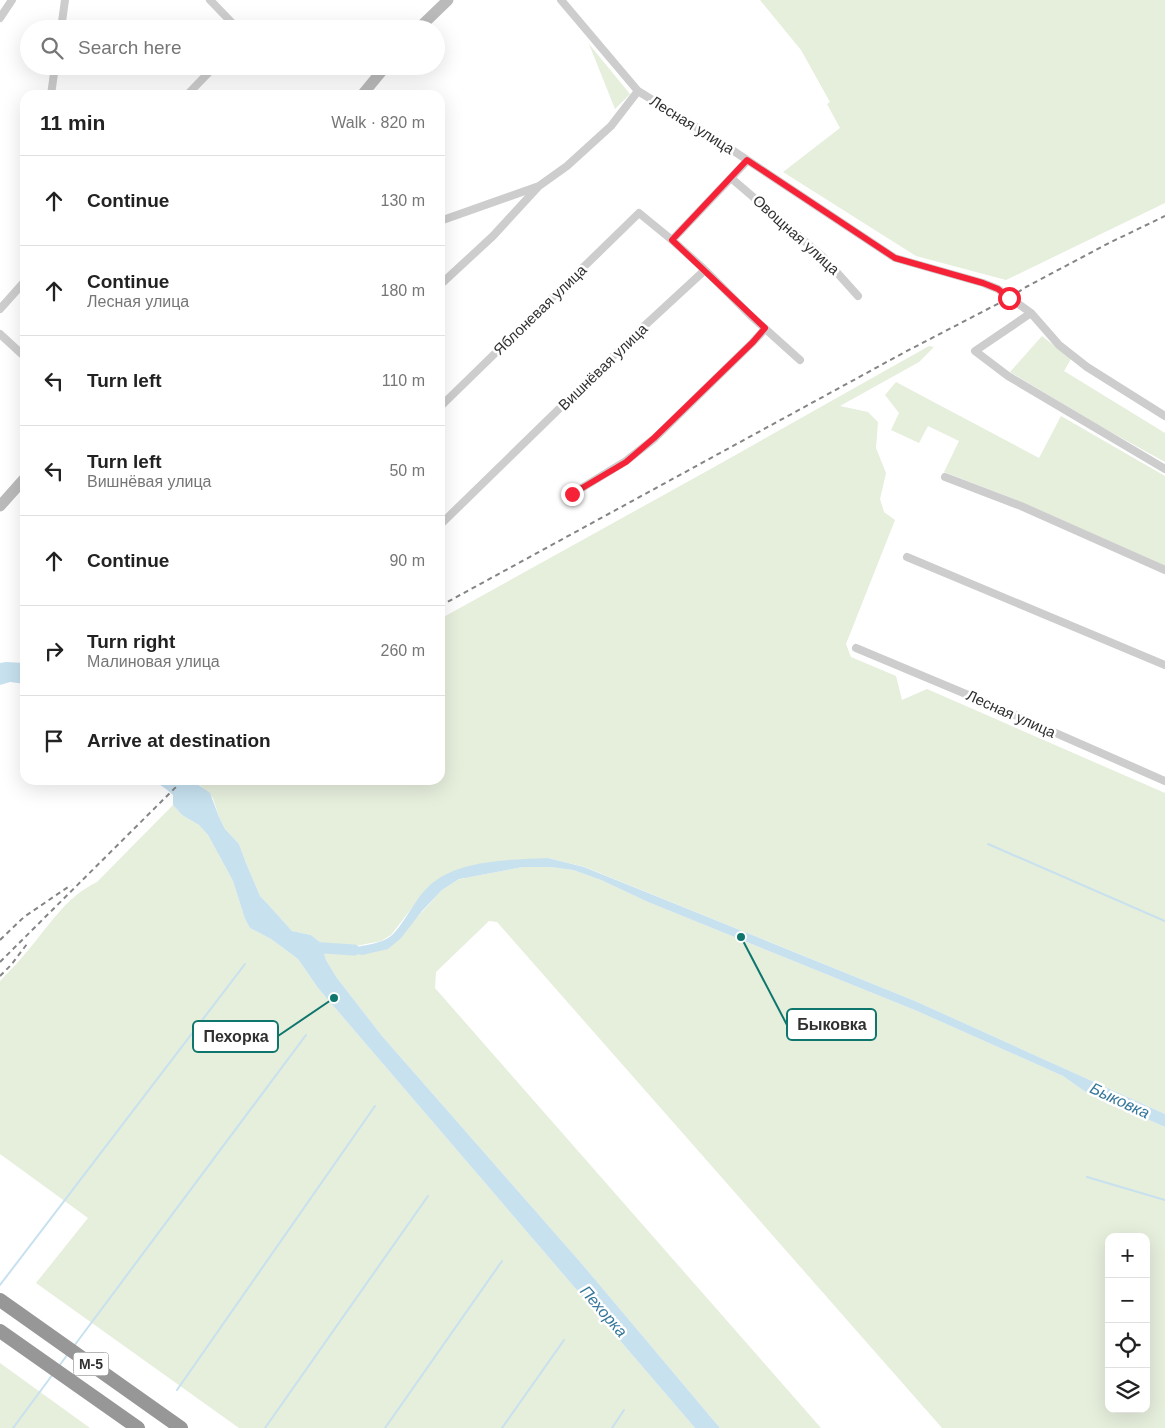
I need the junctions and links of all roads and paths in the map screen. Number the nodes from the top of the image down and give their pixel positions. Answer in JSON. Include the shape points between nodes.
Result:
{"nodes":[{"id":1,"x":12,"y":0,"type":"edge"},
{"id":2,"x":65,"y":0,"type":"edge"},
{"id":3,"x":210,"y":0,"type":"edge"},
{"id":4,"x":448,"y":0,"type":"edge"},
{"id":5,"x":561,"y":0,"type":"edge"},
{"id":6,"x":0,"y":18,"type":"edge"},
{"id":7,"x":62,"y":20,"type":"edge"},
{"id":8,"x":229,"y":20,"type":"edge"},
{"id":9,"x":427,"y":20,"type":"edge"},
{"id":10,"x":54,"y":75,"type":"edge"},
{"id":11,"x":206,"y":75,"type":"edge"},
{"id":12,"x":379,"y":75,"type":"edge"},
{"id":13,"x":52,"y":90,"type":"edge"},
{"id":14,"x":192,"y":90,"type":"edge"},
{"id":15,"x":366,"y":90,"type":"edge"},
{"id":16,"x":638,"y":91,"type":"junction"},
{"id":17,"x":747,"y":160,"type":"junction"},
{"id":18,"x":731,"y":178,"type":"junction"},
{"id":19,"x":539,"y":186,"type":"junction"},
{"id":20,"x":445,"y":219,"type":"edge"},
{"id":21,"x":672,"y":240,"type":"junction"},
{"id":22,"x":705,"y":270,"type":"junction"},
{"id":23,"x":445,"y":279,"type":"edge"},
{"id":24,"x":20,"y":287,"type":"edge"},
{"id":25,"x":858,"y":296,"type":"dead end"},
{"id":26,"x":0,"y":309,"type":"edge"},
{"id":27,"x":1031,"y":313,"type":"junction"},
{"id":28,"x":765,"y":328,"type":"junction"},
{"id":29,"x":0,"y":334,"type":"edge"},
{"id":30,"x":20,"y":352,"type":"edge"},
{"id":31,"x":800,"y":360,"type":"dead end"},
{"id":32,"x":445,"y":401,"type":"edge"},
{"id":33,"x":1165,"y":416,"type":"edge"},
{"id":34,"x":1165,"y":469,"type":"edge"},
{"id":35,"x":945,"y":477,"type":"dead end"},
{"id":36,"x":20,"y":484,"type":"edge"},
{"id":37,"x":572,"y":494,"type":"dead end"},
{"id":38,"x":0,"y":506,"type":"edge"},
{"id":39,"x":445,"y":520,"type":"edge"},
{"id":40,"x":907,"y":557,"type":"dead end"},
{"id":41,"x":1165,"y":570,"type":"edge"},
{"id":42,"x":856,"y":648,"type":"dead end"},
{"id":43,"x":1165,"y":666,"type":"edge"},
{"id":44,"x":1165,"y":781,"type":"edge"},
{"id":45,"x":0,"y":1300,"type":"edge"},
{"id":46,"x":0,"y":1331,"type":"edge"},
{"id":47,"x":138,"y":1428,"type":"edge"},
{"id":48,"x":181,"y":1428,"type":"edge"}],
"edges":[{"from":1,"to":6,"type":"street"},
{"from":2,"to":7,"type":"street"},
{"from":3,"to":8,"type":"street"},
{"from":4,"to":9,"type":"street"},
{"from":5,"to":16,"type":"street","name":"Лесная улица"},
{"from":10,"to":13,"type":"street"},
{"from":11,"to":14,"type":"street"},
{"from":12,"to":15,"type":"street"},
{"from":16,"to":17,"type":"street","name":"Лесная улица"},
{"from":16,"to":19,"type":"street","via":[[610,126],[567,166]]},
{"from":17,"to":18,"type":"street"},
{"from":17,"to":27,"type":"street","name":"Лесная улица","via":[[895,258],[998,289]]},
{"from":18,"to":21,"type":"street"},
{"from":18,"to":25,"type":"street","name":"Овощная улица","via":[[823,257]]},
{"from":19,"to":20,"type":"street"},
{"from":19,"to":23,"type":"street","via":[[493,236]]},
{"from":21,"to":22,"type":"street"},
{"from":21,"to":32,"type":"street","name":"Яблоневая улица","via":[[639,213]]},
{"from":22,"to":28,"type":"street"},
{"from":22,"to":39,"type":"street","name":"Вишнёвая улица"},
{"from":24,"to":26,"type":"street"},
{"from":27,"to":33,"type":"street","via":[[1059,345],[1087,367]]},
{"from":27,"to":34,"type":"street","via":[[974,351],[1008,376]]},
{"from":28,"to":31,"type":"street"},
{"from":28,"to":37,"type":"street","via":[[654,438],[626,462]]},
{"from":29,"to":30,"type":"street"},
{"from":35,"to":41,"type":"street","via":[[1021,506]]},
{"from":36,"to":38,"type":"street"},
{"from":40,"to":43,"type":"street"},
{"from":42,"to":44,"type":"street","name":"Лесная улица"},
{"from":45,"to":48,"type":"highway","number":"М-5"},
{"from":46,"to":47,"type":"highway","number":"М-5"}]}
